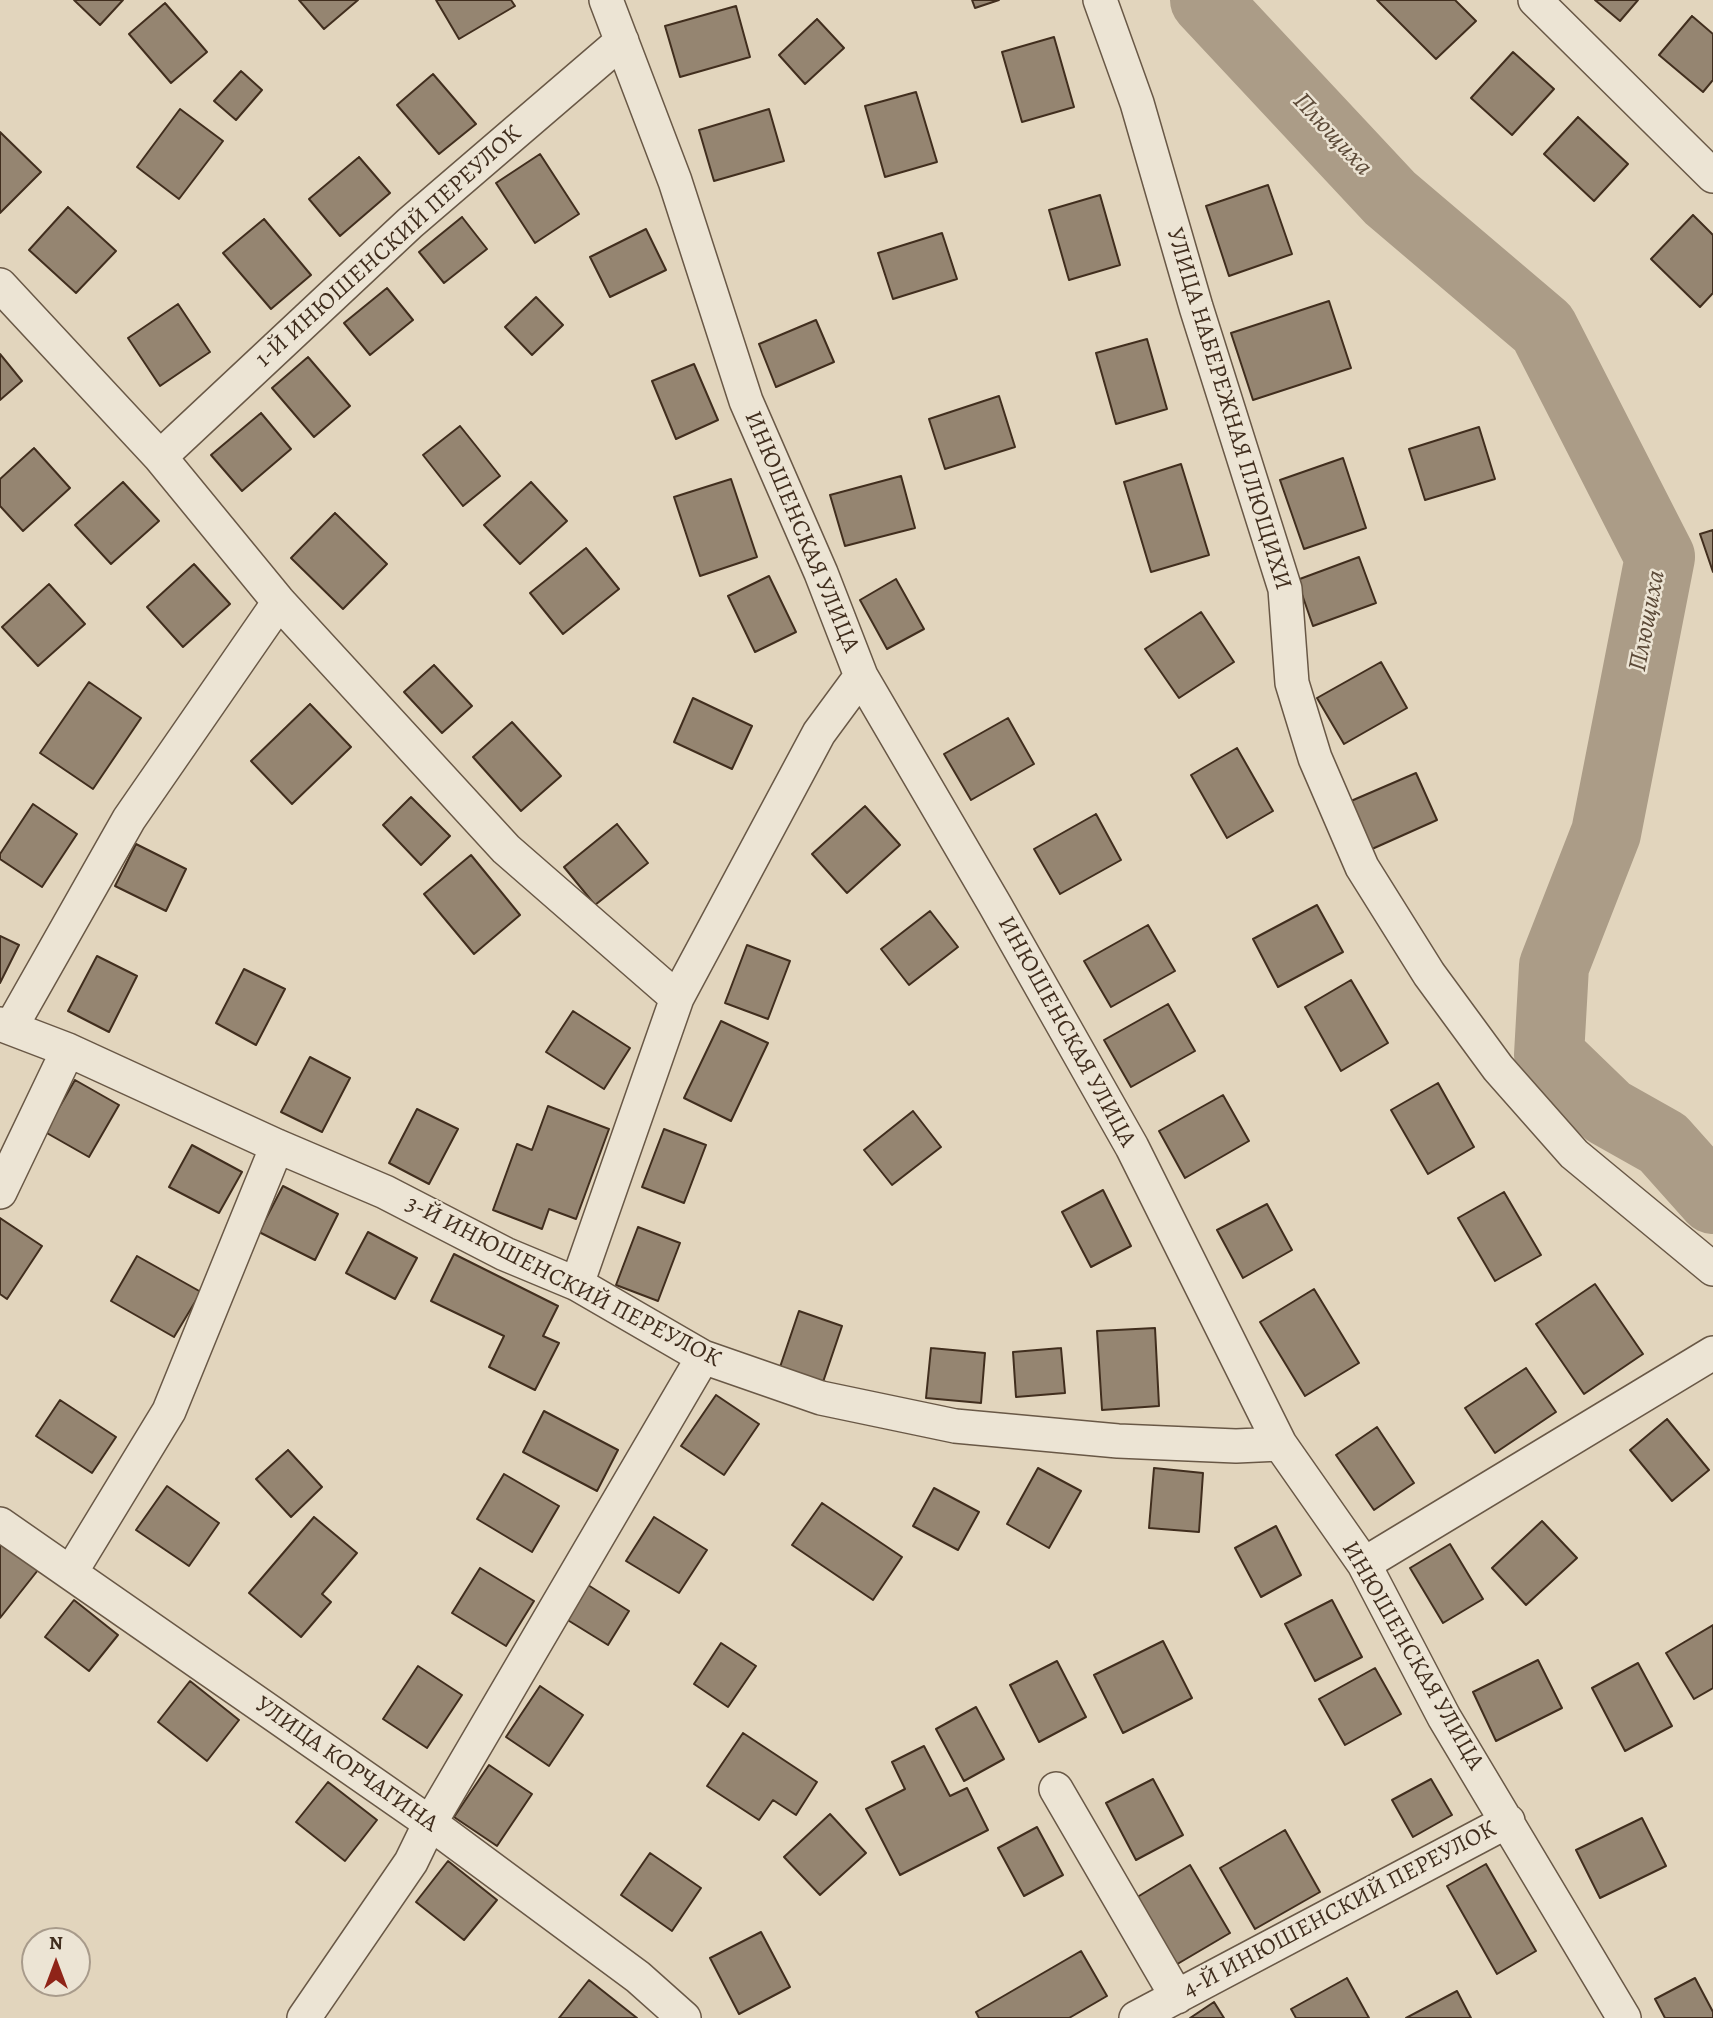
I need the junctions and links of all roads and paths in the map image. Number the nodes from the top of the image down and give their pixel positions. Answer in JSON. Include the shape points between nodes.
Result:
{"nodes":[{"id":1,"x":606,"y":0,"type":"edge"},
{"id":2,"x":1100,"y":0,"type":"edge"},
{"id":3,"x":1535,"y":0,"type":"edge"},
{"id":4,"x":622,"y":41,"type":"junction"},
{"id":5,"x":1713,"y":176,"type":"edge"},
{"id":6,"x":0,"y":285,"type":"edge"},
{"id":7,"x":160,"y":457,"type":"junction"},
{"id":8,"x":279,"y":602,"type":"junction"},
{"id":9,"x":861,"y":676,"type":"junction"},
{"id":10,"x":677,"y":998,"type":"junction"},
{"id":11,"x":5,"y":1026,"type":"edge"},
{"id":12,"x":68,"y":1050,"type":"junction"},
{"id":13,"x":277,"y":1146,"type":"junction"},
{"id":14,"x":0,"y":1192,"type":"edge"},
{"id":15,"x":1713,"y":1269,"type":"edge"},
{"id":16,"x":577,"y":1284,"type":"junction"},
{"id":17,"x":1713,"y":1353,"type":"edge"},
{"id":18,"x":703,"y":1357,"type":"junction"},
{"id":19,"x":1280,"y":1444,"type":"junction"},
{"id":20,"x":0,"y":1524,"type":"edge"},
{"id":21,"x":1364,"y":1564,"type":"junction"},
{"id":22,"x":71,"y":1572,"type":"junction"},
{"id":23,"x":1056,"y":1789,"type":"dead end"},
{"id":24,"x":1508,"y":1821,"type":"junction"},
{"id":25,"x":430,"y":1823,"type":"junction"},
{"id":26,"x":1155,"y":2010,"type":"edge"},
{"id":27,"x":304,"y":2018,"type":"edge"},
{"id":28,"x":684,"y":2018,"type":"edge"},
{"id":29,"x":1624,"y":2018,"type":"edge"}],
"edges":[{"from":1,"to":4,"type":"street","name":"ИНЮШЕНСКАЯ УЛИЦА"},
{"from":2,"to":15,"type":"street","name":"УЛИЦА НАБЕРЕЖНАЯ ПЛЮЩИХИ","via":[[1137,103],[1285,589],[1292,683],[1315,758],[1362,867],[1429,974],[1497,1068],[1574,1154]]},
{"from":3,"to":5,"type":"street"},
{"from":4,"to":7,"type":"street","name":"1-Й ИНЮШЕНСКИЙ ПЕРЕУЛОК","via":[[410,223]]},
{"from":4,"to":9,"type":"street","name":"ИНЮШЕНСКАЯ УЛИЦА","via":[[675,181],[746,401]]},
{"from":6,"to":7,"type":"street"},
{"from":7,"to":8,"type":"street"},
{"from":8,"to":10,"type":"street","via":[[506,849]]},
{"from":8,"to":11,"type":"street","via":[[129,819]]},
{"from":9,"to":10,"type":"street","via":[[819,733]]},
{"from":9,"to":19,"type":"street","name":"ИНЮШЕНСКАЯ УЛИЦА","via":[[1132,1147]]},
{"from":10,"to":16,"type":"street"},
{"from":11,"to":12,"type":"street","name":"3-Й ИНЮШЕНСКИЙ ПЕРЕУЛОК"},
{"from":12,"to":13,"type":"street","name":"3-Й ИНЮШЕНСКИЙ ПЕРЕУЛОК"},
{"from":12,"to":14,"type":"street"},
{"from":13,"to":16,"type":"street","name":"3-Й ИНЮШЕНСКИЙ ПЕРЕУЛОК","via":[[386,1192],[505,1254]]},
{"from":13,"to":22,"type":"street","via":[[169,1411]]},
{"from":16,"to":18,"type":"street","name":"3-Й ИНЮШЕНСКИЙ ПЕРЕУЛОК"},
{"from":17,"to":21,"type":"street"},
{"from":18,"to":19,"type":"street","name":"3-Й ИНЮШЕНСКИЙ ПЕРЕУЛОК","via":[[821,1398],[956,1426],[1118,1441]]},
{"from":18,"to":25,"type":"street"},
{"from":19,"to":21,"type":"street","name":"ИНЮШЕНСКАЯ УЛИЦА"},
{"from":20,"to":22,"type":"street","name":"УЛИЦА КОРЧАГИНА"},
{"from":21,"to":24,"type":"street","name":"ИНЮШЕНСКАЯ УЛИЦА","via":[[1444,1717]]},
{"from":22,"to":25,"type":"street","name":"УЛИЦА КОРЧАГИНА"},
{"from":23,"to":26,"type":"street"},
{"from":24,"to":26,"type":"street","name":"4-Й ИНЮШЕНСКИЙ ПЕРЕУЛОК"},
{"from":24,"to":29,"type":"street","name":"ИНЮШЕНСКАЯ УЛИЦА"},
{"from":25,"to":27,"type":"street","via":[[411,1862]]},
{"from":25,"to":28,"type":"street","name":"УЛИЦА КОРЧАГИНА","via":[[638,1977]]}]}
